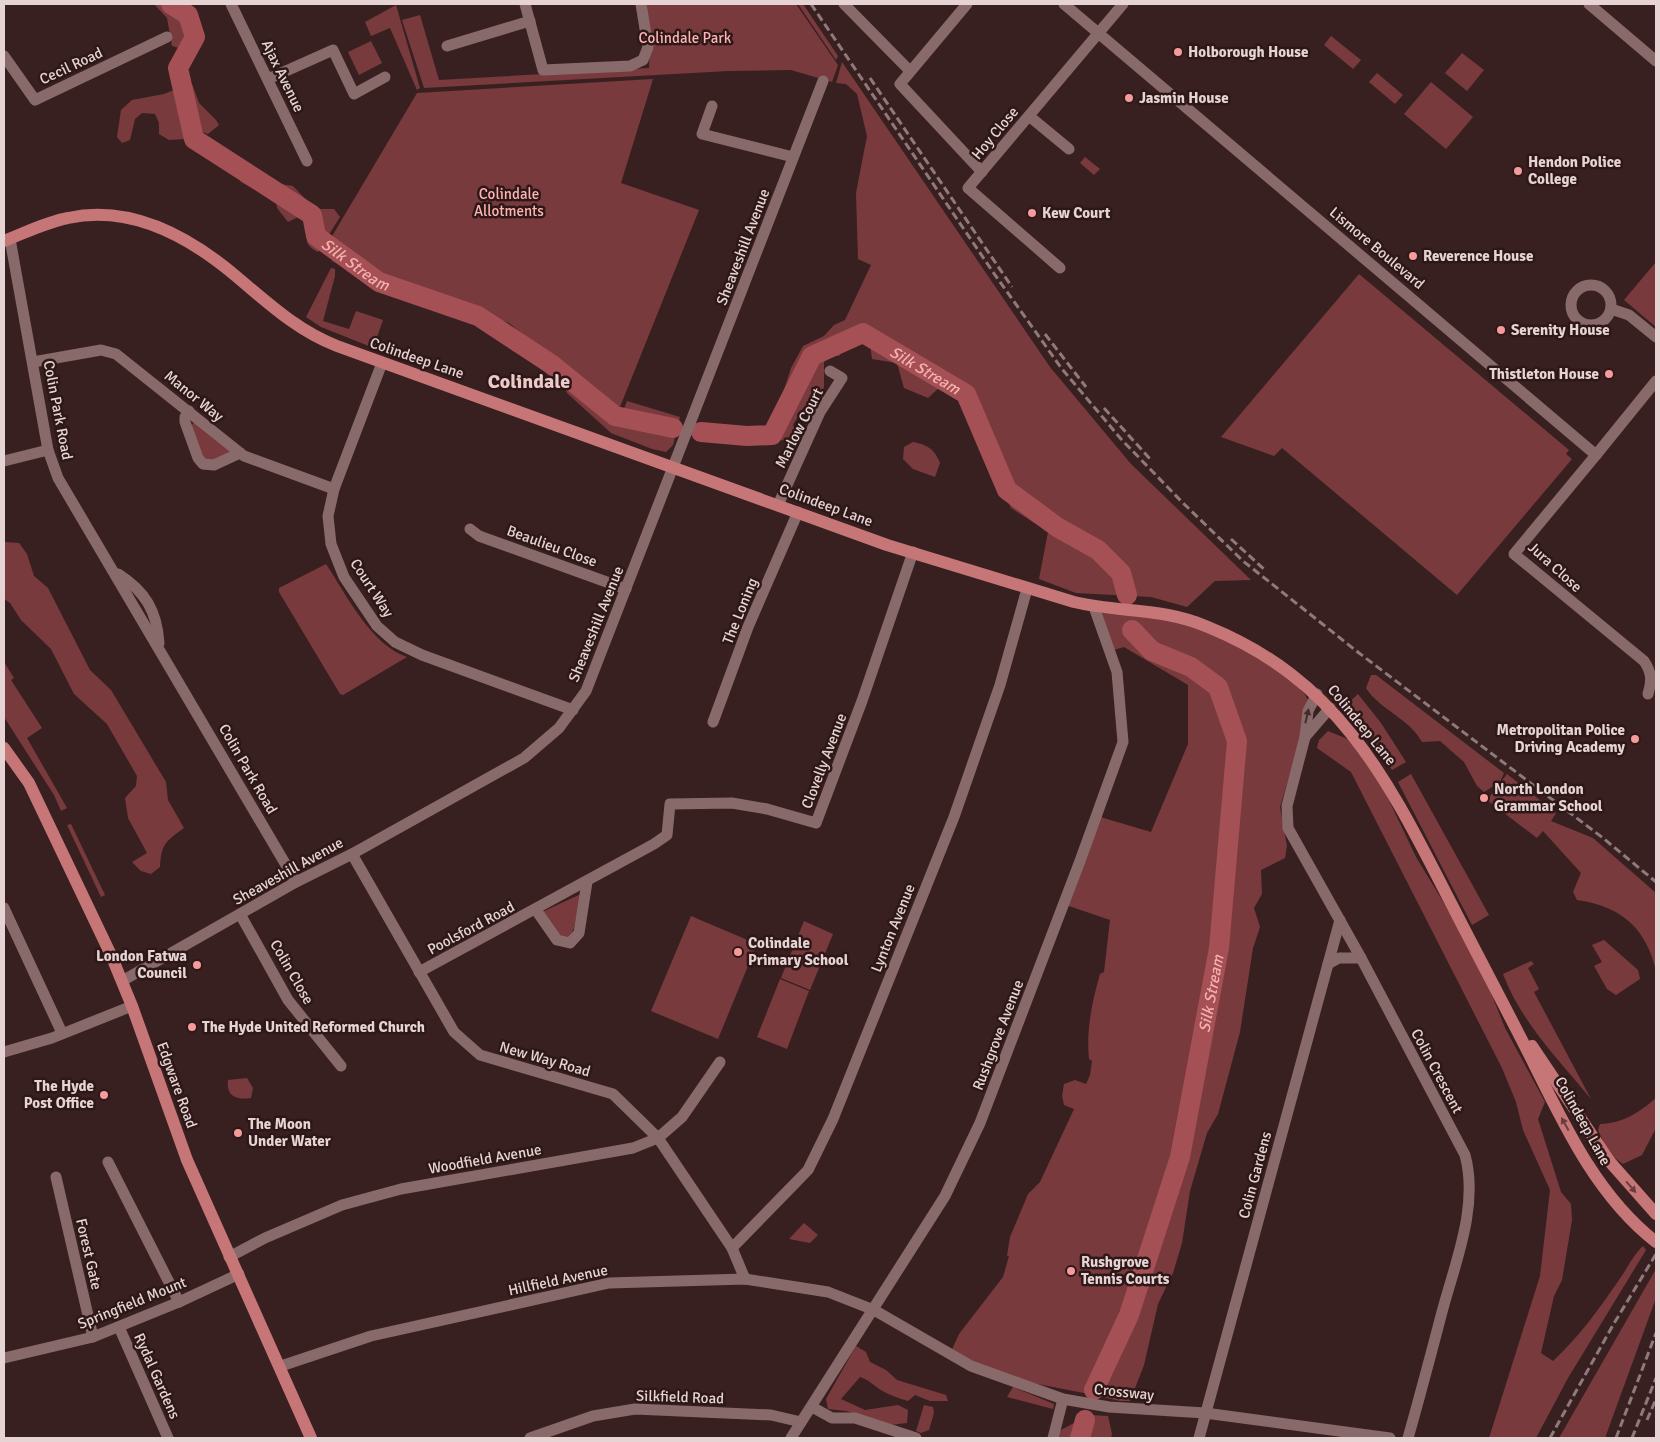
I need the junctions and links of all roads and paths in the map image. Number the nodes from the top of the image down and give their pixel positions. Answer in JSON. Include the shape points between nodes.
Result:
{"nodes":[{"id":1,"x":231,"y":4,"type":"edge"},
{"id":2,"x":525,"y":4,"type":"edge"},
{"id":3,"x":641,"y":4,"type":"edge"},
{"id":4,"x":844,"y":4,"type":"edge"},
{"id":5,"x":967,"y":4,"type":"edge"},
{"id":6,"x":1064,"y":4,"type":"edge"},
{"id":7,"x":1123,"y":4,"type":"edge"},
{"id":8,"x":1590,"y":4,"type":"edge"},
{"id":9,"x":530,"y":21,"type":"junction"},
{"id":10,"x":1098,"y":32,"type":"junction"},
{"id":11,"x":167,"y":37,"type":"dead end"},
{"id":12,"x":447,"y":46,"type":"dead end"},
{"id":13,"x":4,"y":56,"type":"edge"},
{"id":14,"x":1656,"y":61,"type":"edge"},
{"id":15,"x":910,"y":71,"type":"junction"},
{"id":16,"x":385,"y":77,"type":"dead end"},
{"id":17,"x":268,"y":79,"type":"junction"},
{"id":18,"x":823,"y":82,"type":"dead end"},
{"id":19,"x":712,"y":106,"type":"dead end"},
{"id":20,"x":1029,"y":116,"type":"junction"},
{"id":21,"x":1069,"y":149,"type":"dead end"},
{"id":22,"x":794,"y":157,"type":"junction"},
{"id":23,"x":307,"y":161,"type":"dead end"},
{"id":24,"x":982,"y":172,"type":"junction"},
{"id":25,"x":7,"y":240,"type":"edge"},
{"id":26,"x":1060,"y":268,"type":"dead end"},
{"id":27,"x":1611,"y":309,"type":"dead end"},
{"id":28,"x":1656,"y":338,"type":"edge"},
{"id":29,"x":33,"y":362,"type":"junction"},
{"id":30,"x":382,"y":363,"type":"junction"},
{"id":31,"x":830,"y":371,"type":"dead end"},
{"id":32,"x":1656,"y":381,"type":"edge"},
{"id":33,"x":189,"y":411,"type":"junction"},
{"id":34,"x":48,"y":450,"type":"junction"},
{"id":35,"x":240,"y":453,"type":"junction"},
{"id":36,"x":1596,"y":455,"type":"junction"},
{"id":37,"x":4,"y":460,"type":"edge"},
{"id":38,"x":674,"y":466,"type":"junction"},
{"id":39,"x":334,"y":489,"type":"junction"},
{"id":40,"x":778,"y":505,"type":"junction"},
{"id":41,"x":798,"y":512,"type":"junction"},
{"id":42,"x":470,"y":529,"type":"dead end"},
{"id":43,"x":912,"y":552,"type":"junction"},
{"id":44,"x":626,"y":589,"type":"junction"},
{"id":45,"x":1027,"y":589,"type":"junction"},
{"id":46,"x":1094,"y":607,"type":"junction"},
{"id":47,"x":1317,"y":694,"type":"junction"},
{"id":48,"x":1648,"y":694,"type":"dead end"},
{"id":49,"x":1330,"y":708,"type":"junction"},
{"id":50,"x":574,"y":710,"type":"junction"},
{"id":51,"x":713,"y":722,"type":"dead end"},
{"id":52,"x":1305,"y":737,"type":"junction"},
{"id":53,"x":4,"y":748,"type":"edge"},
{"id":54,"x":654,"y":844,"type":"joint"},
{"id":55,"x":352,"y":854,"type":"junction"},
{"id":56,"x":296,"y":882,"type":"junction"},
{"id":57,"x":587,"y":882,"type":"junction"},
{"id":58,"x":4,"y":908,"type":"edge"},
{"id":59,"x":536,"y":910,"type":"junction"},
{"id":60,"x":240,"y":914,"type":"junction"},
{"id":61,"x":1340,"y":920,"type":"junction"},
{"id":62,"x":1361,"y":958,"type":"junction"},
{"id":63,"x":1328,"y":964,"type":"junction"},
{"id":64,"x":419,"y":972,"type":"junction"},
{"id":65,"x":122,"y":981,"type":"junction"},
{"id":66,"x":1502,"y":1000,"type":"junction"},
{"id":67,"x":132,"y":1006,"type":"junction"},
{"id":68,"x":62,"y":1033,"type":"junction"},
{"id":69,"x":4,"y":1052,"type":"edge"},
{"id":70,"x":720,"y":1062,"type":"dead end"},
{"id":71,"x":341,"y":1066,"type":"dead end"},
{"id":72,"x":658,"y":1138,"type":"junction"},
{"id":73,"x":108,"y":1162,"type":"dead end"},
{"id":74,"x":56,"y":1178,"type":"dead end"},
{"id":75,"x":1656,"y":1214,"type":"edge"},
{"id":76,"x":1656,"y":1242,"type":"edge"},
{"id":77,"x":732,"y":1248,"type":"junction"},
{"id":78,"x":229,"y":1257,"type":"junction"},
{"id":79,"x":239,"y":1274,"type":"junction"},
{"id":80,"x":745,"y":1278,"type":"junction"},
{"id":81,"x":179,"y":1302,"type":"junction"},
{"id":82,"x":874,"y":1310,"type":"junction"},
{"id":83,"x":119,"y":1327,"type":"junction"},
{"id":84,"x":93,"y":1337,"type":"junction"},
{"id":85,"x":4,"y":1358,"type":"edge"},
{"id":86,"x":281,"y":1366,"type":"junction"},
{"id":87,"x":1067,"y":1399,"type":"junction"},
{"id":88,"x":812,"y":1407,"type":"junction"},
{"id":89,"x":1205,"y":1413,"type":"junction"},
{"id":90,"x":801,"y":1422,"type":"junction"},
{"id":91,"x":168,"y":1438,"type":"edge"},
{"id":92,"x":311,"y":1438,"type":"edge"},
{"id":93,"x":530,"y":1438,"type":"edge"},
{"id":94,"x":792,"y":1438,"type":"edge"},
{"id":95,"x":916,"y":1438,"type":"edge"},
{"id":96,"x":1053,"y":1438,"type":"edge"},
{"id":97,"x":1198,"y":1438,"type":"edge"},
{"id":98,"x":1390,"y":1438,"type":"edge"},
{"id":99,"x":1408,"y":1438,"type":"edge"}],
"edges":[{"from":1,"to":17,"type":"street","name":"Ajax Avenue"},
{"from":2,"to":9,"type":"street"},
{"from":3,"to":9,"type":"street","via":[[648,47],[643,60],[630,66],[543,70]]},
{"from":4,"to":15,"type":"street"},
{"from":5,"to":15,"type":"street"},
{"from":6,"to":10,"type":"street","name":"Lismore Boulevard"},
{"from":7,"to":10,"type":"street","name":"Hoy Close"},
{"from":8,"to":14,"type":"street"},
{"from":9,"to":12,"type":"street"},
{"from":10,"to":20,"type":"street","name":"Hoy Close"},
{"from":10,"to":36,"type":"street","name":"Lismore Boulevard"},
{"from":11,"to":13,"type":"street","name":"Cecil Road","via":[[35,100]]},
{"from":15,"to":24,"type":"street","via":[[900,84]]},
{"from":16,"to":17,"type":"street","via":[[354,94],[333,50]]},
{"from":17,"to":23,"type":"street","name":"Ajax Avenue"},
{"from":18,"to":22,"type":"street","name":"Sheaveshill Avenue"},
{"from":19,"to":22,"type":"street","via":[[702,134]]},
{"from":20,"to":21,"type":"street"},
{"from":20,"to":24,"type":"street","name":"Hoy Close"},
{"from":22,"to":38,"type":"street","name":"Sheaveshill Avenue"},
{"from":24,"to":26,"type":"street","name":"Hoy Close","via":[[968,188]]},
{"from":25,"to":29,"type":"street","name":"Colin Park Road"},
{"from":25,"to":30,"type":"main road","name":"Colindeep Lane","via":[[42,225],[81,215],[110,214],[148,223],[174,234],[213,258],[307,333]]},
{"from":27,"to":28,"type":"street","via":[[1629,315]]},
{"from":29,"to":33,"type":"street","name":"Manor Way","via":[[102,350],[116,354]]},
{"from":29,"to":34,"type":"street","name":"Colin Park Road"},
{"from":30,"to":38,"type":"main road","name":"Colindeep Lane"},
{"from":30,"to":39,"type":"street","name":"Court Way"},
{"from":31,"to":40,"type":"street","name":"Marlow Court","via":[[842,378],[820,412]]},
{"from":32,"to":36,"type":"street"},
{"from":33,"to":35,"type":"street","name":"Manor Way"},
{"from":33,"to":35,"type":"street","via":[[185,422],[203,464],[214,465]]},
{"from":34,"to":37,"type":"street"},
{"from":34,"to":56,"type":"street","name":"Colin Park Road","via":[[71,503],[159,646]]},
{"from":35,"to":39,"type":"street","name":"Manor Way"},
{"from":36,"to":48,"type":"street","name":"Jura Close","via":[[1514,554],[1644,661],[1652,680]]},
{"from":38,"to":40,"type":"main road","name":"Colindeep Lane"},
{"from":38,"to":44,"type":"street","name":"Sheaveshill Avenue"},
{"from":39,"to":50,"type":"street","name":"Court Way","via":[[328,516],[335,557],[344,577],[382,631],[395,642],[422,655]]},
{"from":40,"to":41,"type":"main road","name":"Colindeep Lane"},
{"from":41,"to":43,"type":"main road","name":"Colindeep Lane"},
{"from":41,"to":51,"type":"street","name":"The Loning","via":[[748,627]]},
{"from":42,"to":44,"type":"street","name":"Beaulieu Close","via":[[479,536]]},
{"from":43,"to":45,"type":"main road","name":"Colindeep Lane"},
{"from":43,"to":54,"type":"street","name":"Clovelly Avenue","via":[[862,701],[816,823],[732,803],[670,804],[667,835]]},
{"from":44,"to":50,"type":"street","name":"Sheaveshill Avenue","via":[[586,691]]},
{"from":45,"to":46,"type":"main road","name":"Colindeep Lane"},
{"from":45,"to":77,"type":"street","name":"Lynton Avenue","via":[[1000,685],[954,817],[833,1119],[808,1170]]},
{"from":46,"to":47,"type":"main road","name":"Colindeep Lane","via":[[1161,612],[1208,626],[1259,651]]},
{"from":46,"to":82,"type":"street","name":"Rushgrove Avenue","via":[[1117,672],[1123,742],[980,1123],[944,1196]]},
{"from":47,"to":49,"type":"main road","name":"Colindeep Lane"},
{"from":52,"to":47,"type":"street","name":"Colin Crescent","one_way":true,"via":[[1308,711]]},
{"from":49,"to":52,"type":"street","name":"Colin Crescent"},
{"from":49,"to":66,"type":"main road","name":"Colindeep Lane","via":[[1386,781]]},
{"from":50,"to":55,"type":"street","name":"Sheaveshill Avenue","via":[[560,728],[524,758]]},
{"from":52,"to":61,"type":"street","name":"Colin Crescent","via":[[1286,820]]},
{"from":53,"to":65,"type":"main road","name":"Edgware Road","via":[[29,783]]},
{"from":54,"to":57,"type":"street","name":"Poolsford Road"},
{"from":55,"to":56,"type":"street","name":"Sheaveshill Avenue"},
{"from":55,"to":64,"type":"street","name":"New Way Road"},
{"from":56,"to":60,"type":"street","name":"Sheaveshill Avenue"},
{"from":57,"to":59,"type":"street","name":"Poolsford Road"},
{"from":57,"to":59,"type":"street","name":"Poolsford Road","via":[[579,932],[570,943],[558,940]]},
{"from":58,"to":68,"type":"street"},
{"from":59,"to":64,"type":"street","name":"Poolsford Road"},
{"from":60,"to":65,"type":"street","name":"Sheaveshill Avenue"},
{"from":60,"to":71,"type":"street","name":"Colin Close","via":[[288,1000]]},
{"from":61,"to":62,"type":"street","name":"Colin Crescent"},
{"from":61,"to":63,"type":"street","name":"Colin Gardens"},
{"from":62,"to":63,"type":"street","via":[[1339,958]]},
{"from":62,"to":99,"type":"street","name":"Colin Crescent","via":[[1464,1155],[1470,1186],[1465,1226]]},
{"from":63,"to":89,"type":"street","name":"Colin Gardens"},
{"from":64,"to":72,"type":"street","name":"New Way Road","via":[[454,1032],[480,1055],[613,1094]]},
{"from":65,"to":67,"type":"main road","name":"Edgware Road"},
{"from":66,"to":75,"type":"main road","name":"Colindeep Lane","one_way":true,"via":[[1610,1162]]},
{"from":76,"to":66,"type":"main road","name":"Colindeep Lane","one_way":true,"via":[[1615,1204],[1589,1166]]},
{"from":67,"to":68,"type":"street"},
{"from":67,"to":78,"type":"main road","name":"Edgware Road","via":[[187,1160]]},
{"from":68,"to":69,"type":"street"},
{"from":70,"to":72,"type":"street","name":"Woodfield Avenue","via":[[682,1116]]},
{"from":72,"to":77,"type":"street","name":"New Way Road"},
{"from":72,"to":78,"type":"street","name":"Woodfield Avenue","via":[[632,1148],[401,1189],[342,1205]]},
{"from":73,"to":81,"type":"street"},
{"from":74,"to":84,"type":"street","name":"Forest Gate"},
{"from":77,"to":80,"type":"street","name":"New Way Road"},
{"from":78,"to":79,"type":"main road","name":"Edgware Road"},
{"from":79,"to":81,"type":"street","name":"Springfield Mount"},
{"from":79,"to":86,"type":"main road","name":"Edgware Road"},
{"from":80,"to":82,"type":"street","name":"Hillfield Avenue","via":[[828,1292]]},
{"from":80,"to":86,"type":"street","name":"Hillfield Avenue","via":[[609,1283],[371,1336]]},
{"from":81,"to":83,"type":"street","name":"Springfield Mount"},
{"from":82,"to":87,"type":"street","name":"Crossway","via":[[971,1366]]},
{"from":82,"to":88,"type":"street","name":"Rushgrove Avenue"},
{"from":83,"to":84,"type":"street","name":"Springfield Mount"},
{"from":83,"to":91,"type":"street","name":"Rydal Gardens"},
{"from":84,"to":85,"type":"street","name":"Springfield Mount"},
{"from":86,"to":92,"type":"main road","name":"Edgware Road"},
{"from":87,"to":89,"type":"street","name":"Crossway","via":[[1109,1407]]},
{"from":87,"to":96,"type":"street"},
{"from":88,"to":90,"type":"street","name":"Rushgrove Avenue"},
{"from":88,"to":95,"type":"street","via":[[832,1418],[855,1418]]},
{"from":89,"to":97,"type":"street","name":"Colin Gardens"},
{"from":89,"to":98,"type":"street","name":"Crossway"},
{"from":90,"to":93,"type":"street","name":"Silkfield Road","via":[[770,1415],[635,1409],[594,1416]]},
{"from":90,"to":94,"type":"street","name":"Rushgrove Avenue"}]}
